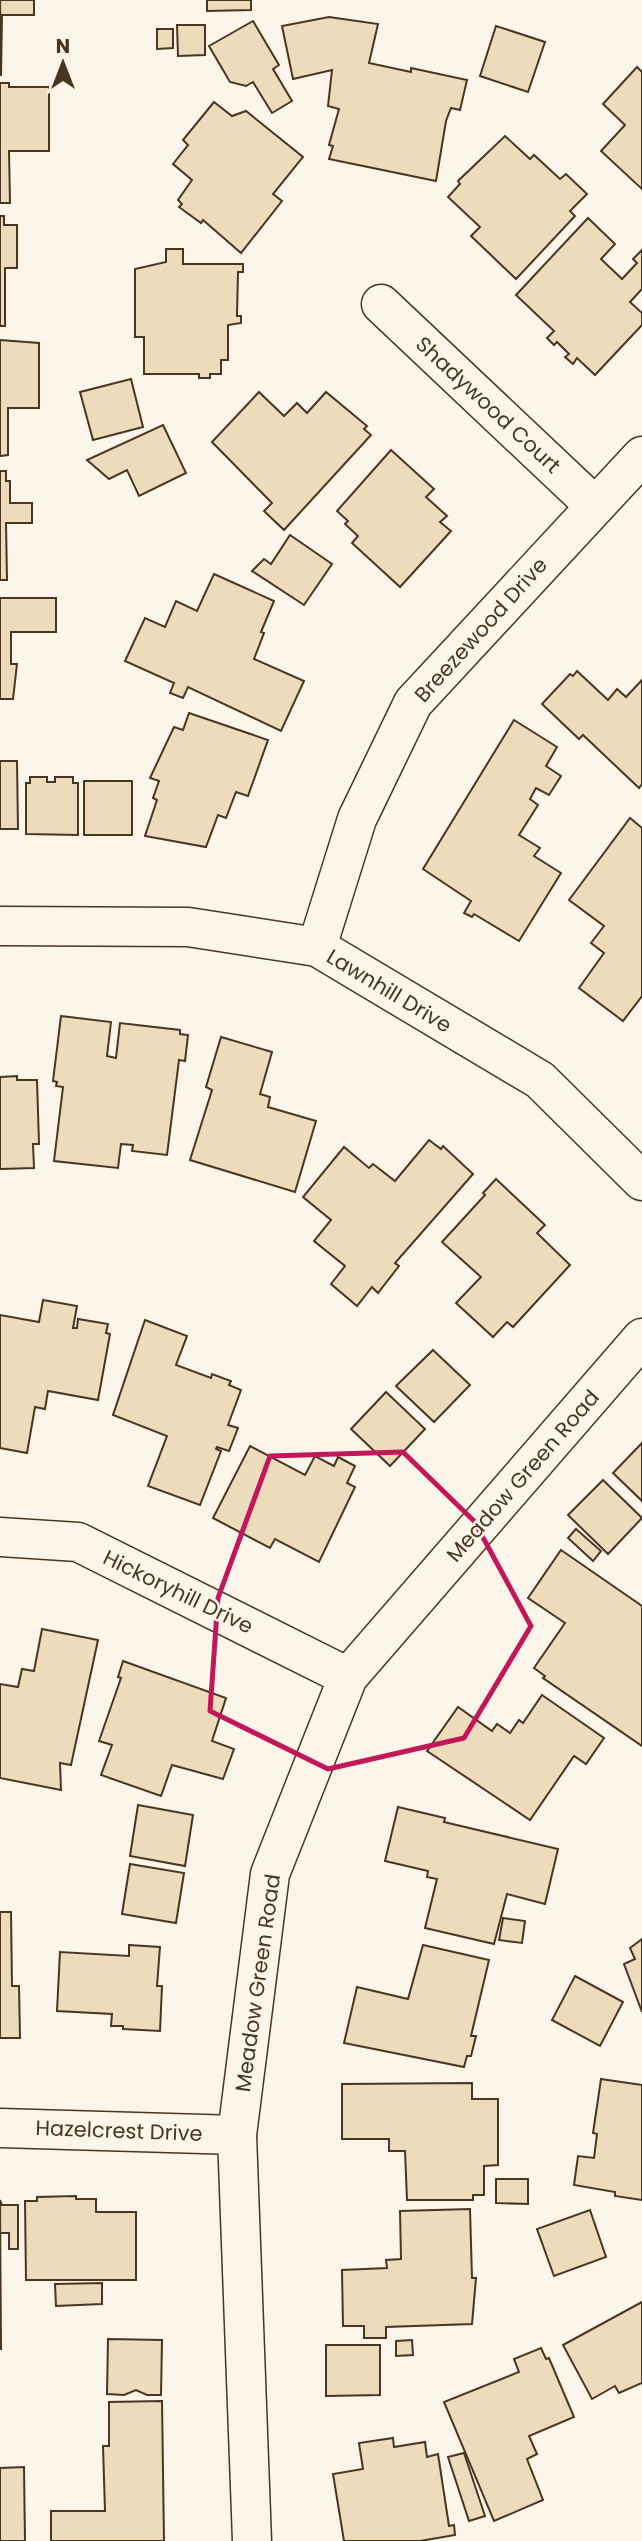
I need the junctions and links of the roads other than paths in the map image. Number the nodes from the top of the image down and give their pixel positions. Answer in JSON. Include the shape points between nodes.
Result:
{"nodes":[{"id":1,"x":381,"y":304,"type":"dead end"},
{"id":2,"x":642,"y":456,"type":"edge"},
{"id":3,"x":595,"y":506,"type":"junction"},
{"id":4,"x":0,"y":926,"type":"edge"},
{"id":5,"x":317,"y":947,"type":"junction"},
{"id":6,"x":642,"y":1181,"type":"edge"},
{"id":7,"x":642,"y":1338,"type":"edge"},
{"id":8,"x":0,"y":1536,"type":"edge"},
{"id":9,"x":348,"y":1676,"type":"junction"},
{"id":10,"x":0,"y":2128,"type":"edge"},
{"id":11,"x":237,"y":2134,"type":"junction"},
{"id":12,"x":252,"y":2541,"type":"edge"}],
"edges":[{"from":1,"to":3,"type":"street","name":"Shadywood Court"},
{"from":2,"to":3,"type":"street","name":"Breezewood Drive"},
{"from":3,"to":5,"type":"street","name":"Breezewood Drive","via":[[413,703],[356,819]]},
{"from":4,"to":5,"type":"street","name":"Lawnhill Drive","via":[[188,927]]},
{"from":5,"to":6,"type":"street","name":"Lawnhill Drive","via":[[540,1080]]},
{"from":7,"to":9,"type":"street","name":"Meadow Green Road"},
{"from":8,"to":9,"type":"street","name":"Hickoryhill Drive","via":[[78,1542]]},
{"from":9,"to":11,"type":"street","name":"Meadow Green Road","via":[[270,1874]]},
{"from":10,"to":11,"type":"street","name":"Hazelcrest Drive"},
{"from":11,"to":12,"type":"street","name":"Meadow Green Road"}]}
